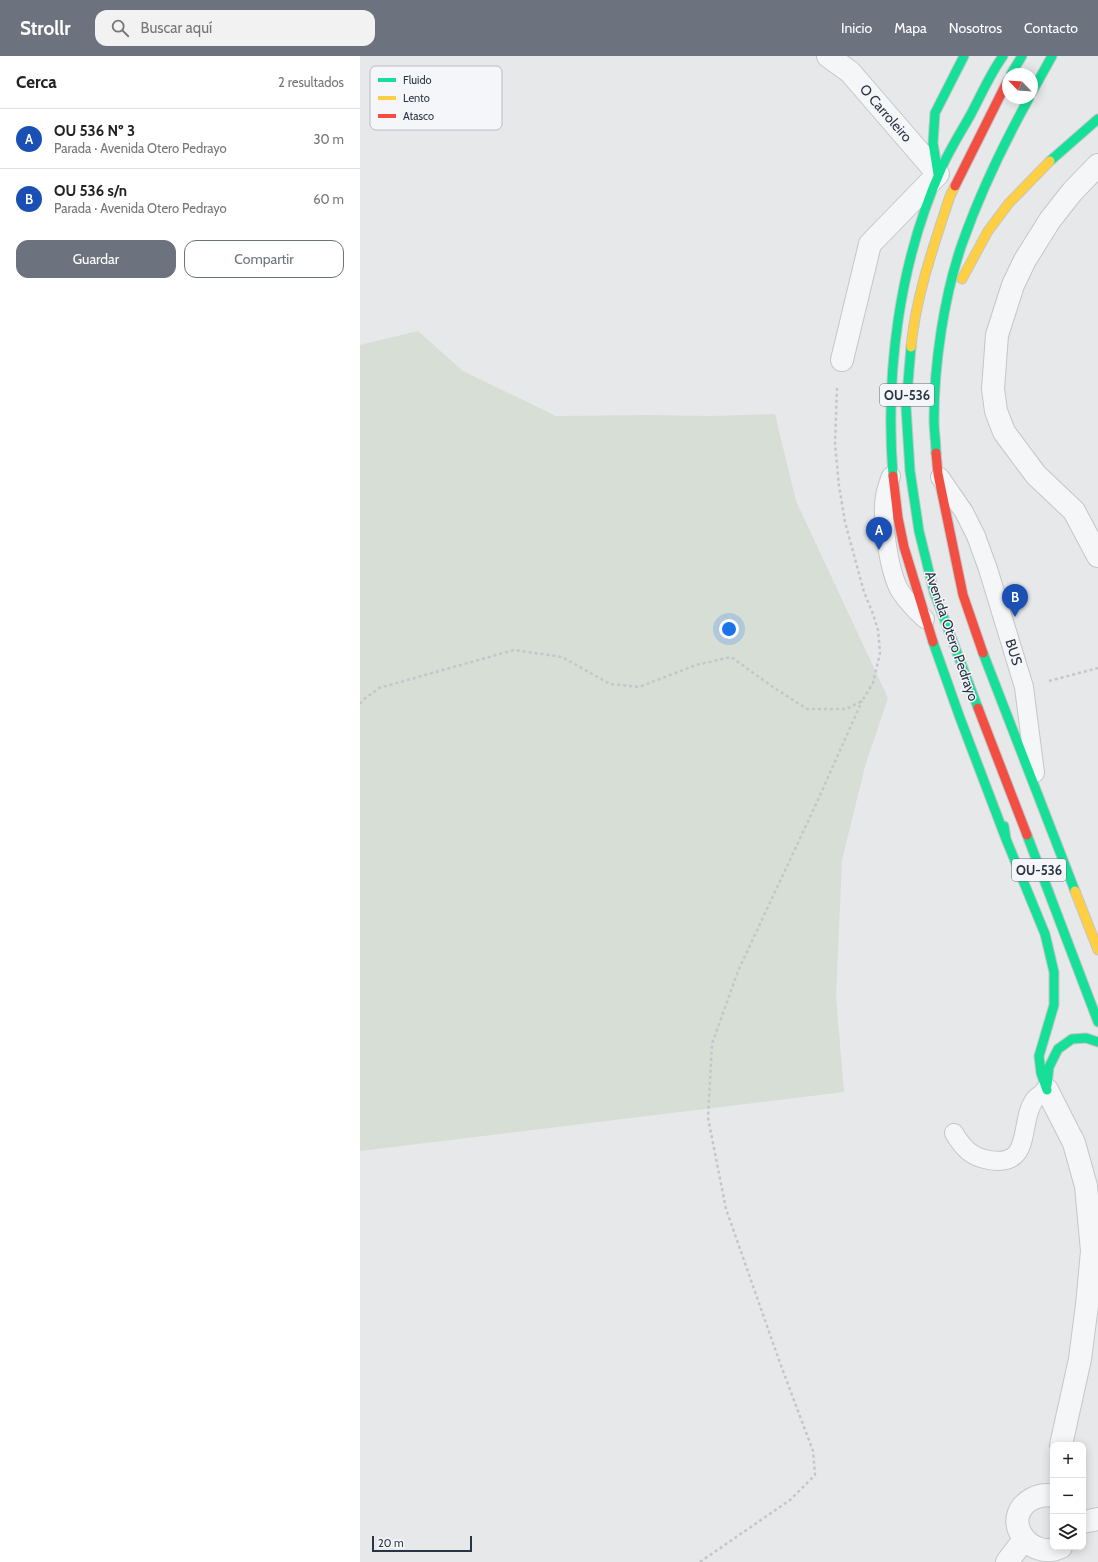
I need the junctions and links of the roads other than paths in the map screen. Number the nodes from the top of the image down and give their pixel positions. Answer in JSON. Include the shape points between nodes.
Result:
{"nodes":[{"id":1,"x":828,"y":56,"type":"edge"},
{"id":2,"x":964,"y":56,"type":"edge"},
{"id":3,"x":1003,"y":56,"type":"edge"},
{"id":4,"x":1022,"y":56,"type":"edge"},
{"id":5,"x":1052,"y":56,"type":"edge"},
{"id":6,"x":1015,"y":68,"type":"edge"},
{"id":7,"x":1038,"y":81,"type":"edge"},
{"id":8,"x":1002,"y":92,"type":"edge"},
{"id":9,"x":1025,"y":104,"type":"edge"},
{"id":10,"x":1098,"y":119,"type":"edge"},
{"id":11,"x":1098,"y":165,"type":"edge"},
{"id":12,"x":938,"y":174,"type":"junction"},
{"id":13,"x":946,"y":306,"type":"junction"},
{"id":14,"x":842,"y":360,"type":"road end"},
{"id":15,"x":892,"y":471,"type":"joint"},
{"id":16,"x":938,"y":474,"type":"junction"},
{"id":17,"x":1098,"y":556,"type":"edge"},
{"id":18,"x":925,"y":619,"type":"joint"},
{"id":19,"x":931,"y":641,"type":"junction"},
{"id":20,"x":981,"y":717,"type":"junction"},
{"id":21,"x":992,"y":771,"type":"dead end"},
{"id":22,"x":995,"y":786,"type":"dead end"},
{"id":23,"x":1038,"y":796,"type":"junction"},
{"id":24,"x":1006,"y":839,"type":"junction"},
{"id":25,"x":1098,"y":950,"type":"edge"},
{"id":26,"x":1098,"y":1022,"type":"edge"},
{"id":27,"x":1098,"y":1042,"type":"edge"},
{"id":28,"x":1047,"y":1090,"type":"junction"},
{"id":29,"x":954,"y":1133,"type":"dead end"},
{"id":30,"x":1063,"y":1442,"type":"edge"},
{"id":31,"x":1050,"y":1493,"type":"edge"},
{"id":32,"x":1098,"y":1519,"type":"edge"},
{"id":33,"x":1086,"y":1521,"type":"edge"},
{"id":34,"x":1023,"y":1541,"type":"junction"},
{"id":35,"x":1055,"y":1550,"type":"edge"},
{"id":36,"x":1006,"y":1562,"type":"edge"}],
"edges":[{"from":1,"to":12,"type":"street","name":"O Carroleiro","via":[[850,72]]},
{"from":2,"to":12,"type":"main road","via":[[935,113],[933,143]]},
{"from":3,"to":12,"type":"main road"},
{"from":4,"to":6,"type":"main road"},
{"from":5,"to":7,"type":"main road"},
{"from":8,"to":20,"type":"main road","name":"Avenida Otero Pedrayo","number":"OU-536","via":[[950,196],[927,268],[913,329],[906,407],[910,471],[926,562],[934,592]]},
{"from":9,"to":13,"type":"main road","name":"Avenida Otero Pedrayo","number":"OU-536","via":[[982,192],[962,245]]},
{"from":10,"to":13,"type":"main road","via":[[1039,171],[1010,203],[988,231]]},
{"from":11,"to":17,"type":"street","via":[[1050,220],[1013,285],[997,335],[993,389],[996,410],[1004,432],[1036,475],[1074,511]]},
{"from":12,"to":14,"type":"street","via":[[870,244]]},
{"from":12,"to":15,"type":"main road","via":[[912,255],[894,349],[890,418]]},
{"from":13,"to":16,"type":"main road","name":"Avenida Otero Pedrayo","number":"OU-536","via":[[934,420]]},
{"from":15,"to":18,"type":"lane","via":[[885,496],[884,518],[892,571],[900,590]]},
{"from":16,"to":23,"type":"main road","name":"Avenida Otero Pedrayo","number":"OU-536","via":[[964,595]]},
{"from":16,"to":23,"type":"lane","name":"BUS","via":[[967,518],[988,569],[1024,687]]},
{"from":18,"to":19,"type":"main road"},
{"from":19,"to":20,"type":"main road"},
{"from":19,"to":24,"type":"main road"},
{"from":20,"to":21,"type":"main road"},
{"from":20,"to":26,"type":"main road","name":"Avenida Otero Pedrayo","number":"OU-536"},
{"from":22,"to":24,"type":"main road"},
{"from":23,"to":25,"type":"main road","name":"Avenida Otero Pedrayo","number":"OU-536"},
{"from":24,"to":28,"type":"main road","via":[[1045,934],[1054,972],[1054,1005],[1039,1056],[1041,1074]]},
{"from":27,"to":28,"type":"main road","via":[[1086,1038],[1072,1039],[1058,1049],[1049,1067]]},
{"from":28,"to":29,"type":"lane","via":[[1035,1099],[1028,1111],[1023,1143],[1014,1157],[998,1162],[979,1158],[962,1146]]},
{"from":28,"to":30,"type":"street","via":[[1074,1143],[1086,1186],[1092,1252],[1080,1359]]},
{"from":31,"to":34,"type":"street","via":[[1035,1497],[1023,1506],[1018,1520],[1019,1535]]},
{"from":32,"to":33,"type":"street"},
{"from":34,"to":35,"type":"street","via":[[1029,1547],[1043,1552]]},
{"from":34,"to":36,"type":"street"}]}
